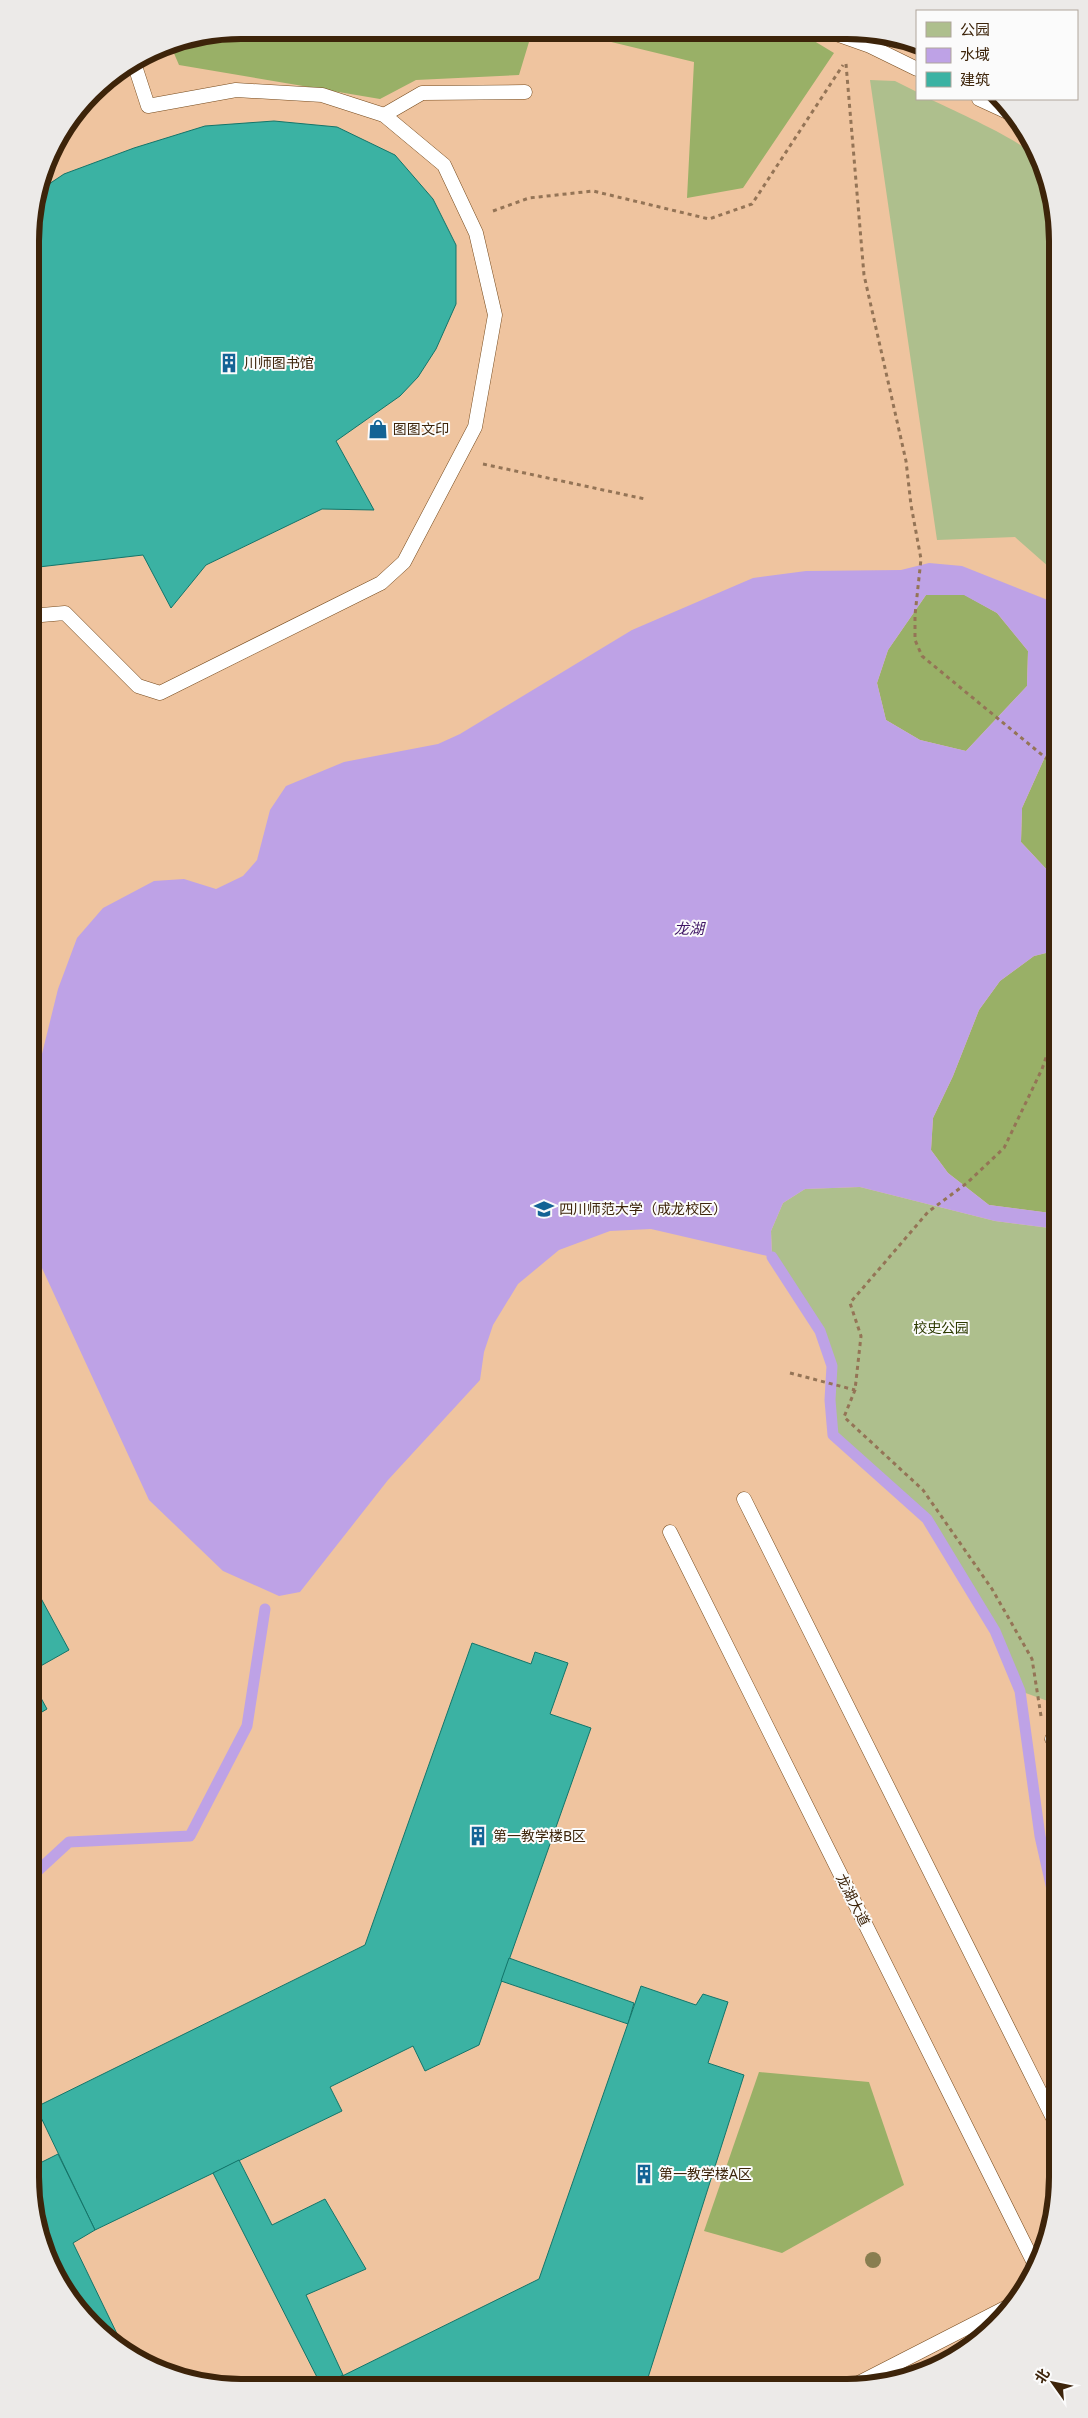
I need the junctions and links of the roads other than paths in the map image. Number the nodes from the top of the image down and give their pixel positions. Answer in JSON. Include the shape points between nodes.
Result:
{"nodes":[{"id":1,"x":850,"y":39,"type":"edge"},
{"id":2,"x":136,"y":69,"type":"edge"},
{"id":3,"x":916,"y":69,"type":"edge"},
{"id":4,"x":525,"y":92,"type":"dead end"},
{"id":5,"x":981,"y":100,"type":"edge"},
{"id":6,"x":999,"y":108,"type":"edge"},
{"id":7,"x":384,"y":115,"type":"junction"},
{"id":8,"x":39,"y":615,"type":"edge"},
{"id":9,"x":744,"y":1499,"type":"dead end"},
{"id":10,"x":670,"y":1532,"type":"dead end"},
{"id":11,"x":1049,"y":2110,"type":"edge"},
{"id":12,"x":1032,"y":2259,"type":"edge"},
{"id":13,"x":997,"y":2312,"type":"edge"},
{"id":14,"x":869,"y":2378,"type":"edge"}],
"edges":[{"from":1,"to":3,"type":"lane"},
{"from":2,"to":7,"type":"lane","via":[[148,106],[236,90],[322,96]]},
{"from":4,"to":7,"type":"lane","via":[[422,93]]},
{"from":5,"to":6,"type":"lane"},
{"from":7,"to":8,"type":"lane","via":[[444,165],[476,233],[494,315],[475,427],[404,562],[381,583],[160,693],[138,686],[65,613]]},
{"from":9,"to":11,"type":"lane"},
{"from":10,"to":12,"type":"lane","name":"龙湖大道"},
{"from":13,"to":14,"type":"lane"}]}
